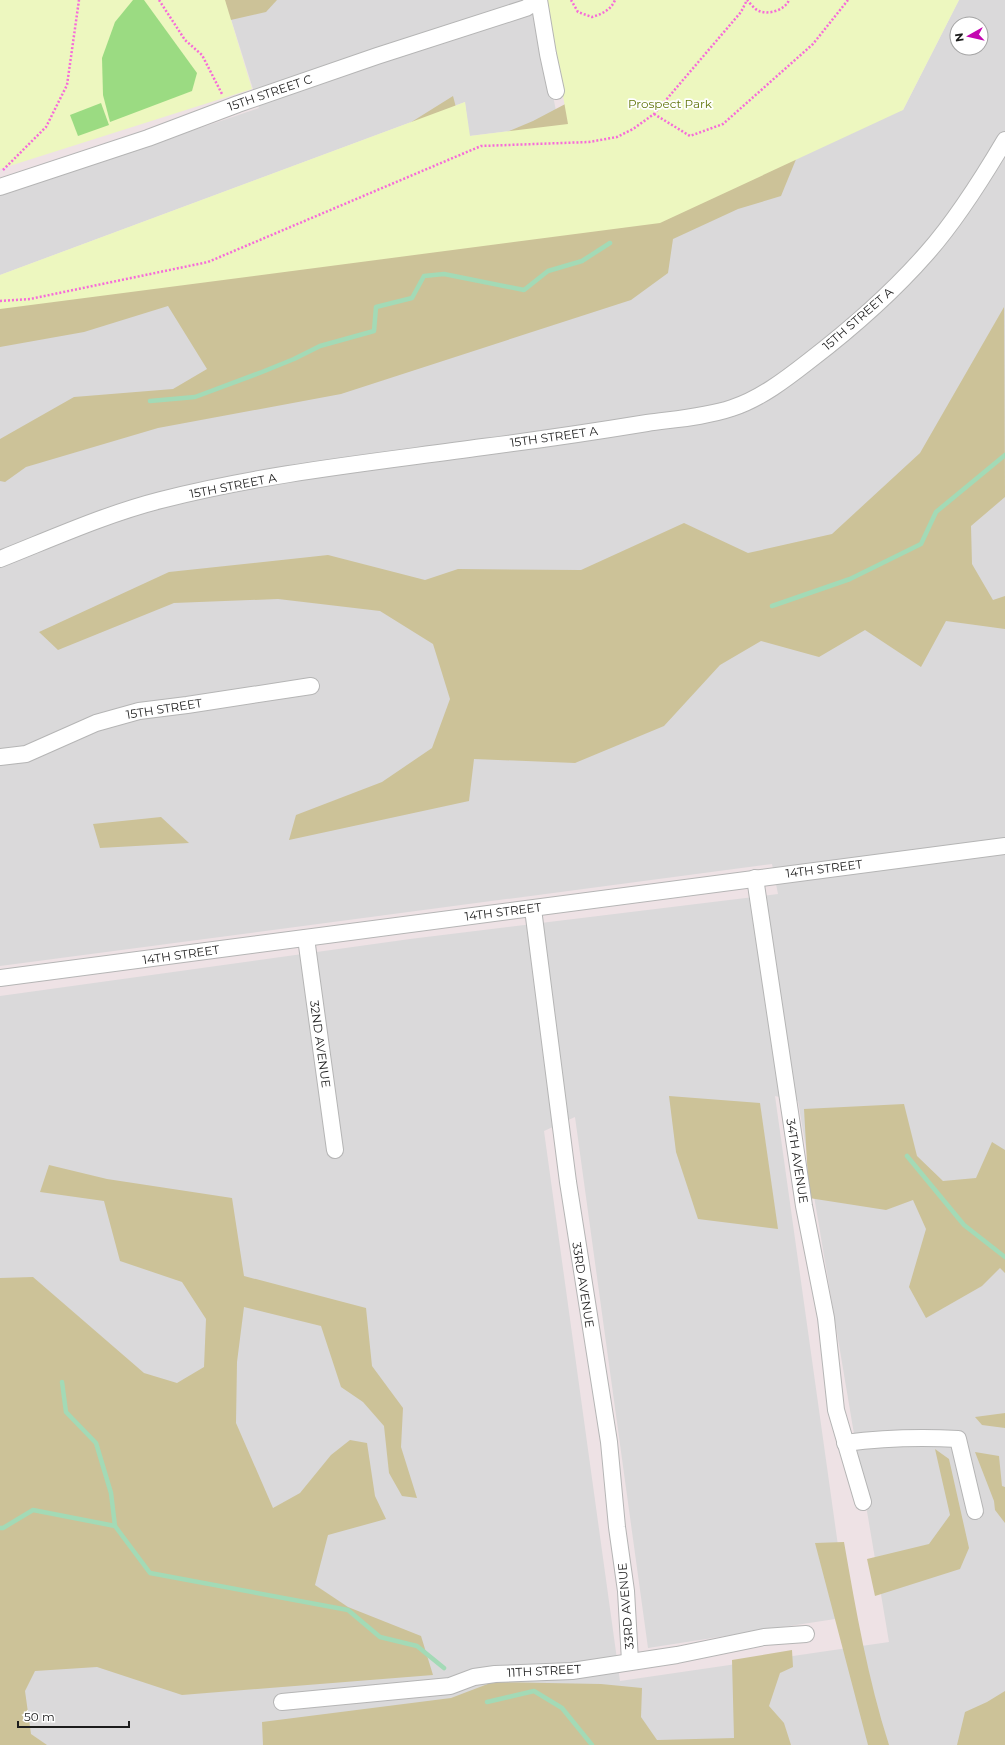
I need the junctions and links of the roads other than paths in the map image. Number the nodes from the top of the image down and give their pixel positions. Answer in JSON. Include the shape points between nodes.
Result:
{"nodes":[{"id":1,"x":539,"y":0,"type":"edge"},
{"id":2,"x":556,"y":91,"type":"dead end"},
{"id":3,"x":1005,"y":140,"type":"edge"},
{"id":4,"x":0,"y":187,"type":"edge"},
{"id":5,"x":0,"y":559,"type":"edge"},
{"id":6,"x":311,"y":686,"type":"dead end"},
{"id":7,"x":0,"y":757,"type":"edge"},
{"id":8,"x":1005,"y":846,"type":"edge"},
{"id":9,"x":755,"y":878,"type":"junction"},
{"id":10,"x":533,"y":908,"type":"junction"},
{"id":11,"x":306,"y":938,"type":"junction"},
{"id":12,"x":0,"y":978,"type":"edge"},
{"id":13,"x":334,"y":1150,"type":"dead end"},
{"id":14,"x":845,"y":1443,"type":"junction"},
{"id":15,"x":863,"y":1502,"type":"dead end"},
{"id":16,"x":975,"y":1511,"type":"dead end"},
{"id":17,"x":806,"y":1634,"type":"dead end"},
{"id":18,"x":630,"y":1661,"type":"junction"},
{"id":19,"x":282,"y":1702,"type":"dead end"}],
"edges":[{"from":1,"to":2,"type":"street"},
{"from":1,"to":4,"type":"street","name":"15TH STREET C","via":[[526,8],[377,56],[148,138]]},
{"from":3,"to":5,"type":"street","name":"15TH STREET A","via":[[964,204],[929,251],[898,284],[837,340],[782,382],[733,408],[708,414],[317,470],[239,484],[125,510]]},
{"from":6,"to":7,"type":"street","name":"15TH STREET","via":[[139,711],[96,723],[26,754]]},
{"from":8,"to":9,"type":"street","name":"14TH STREET"},
{"from":9,"to":10,"type":"street","name":"14TH STREET"},
{"from":9,"to":14,"type":"street","name":"34TH AVENUE","via":[[804,1206],[826,1318],[836,1410]]},
{"from":10,"to":11,"type":"street","name":"14TH STREET"},
{"from":10,"to":18,"type":"street","name":"33RD AVENUE","via":[[568,1182],[609,1442],[626,1591]]},
{"from":11,"to":12,"type":"street","name":"14TH STREET"},
{"from":11,"to":13,"type":"street","name":"32ND AVENUE"},
{"from":14,"to":15,"type":"street","name":"34TH AVENUE"},
{"from":14,"to":16,"type":"street","via":[[911,1437],[958,1439]]},
{"from":17,"to":18,"type":"street","name":"11TH STREET","via":[[764,1637],[677,1655]]},
{"from":18,"to":19,"type":"street","name":"11TH STREET","via":[[572,1671],[495,1674],[474,1677],[450,1686]]}]}
